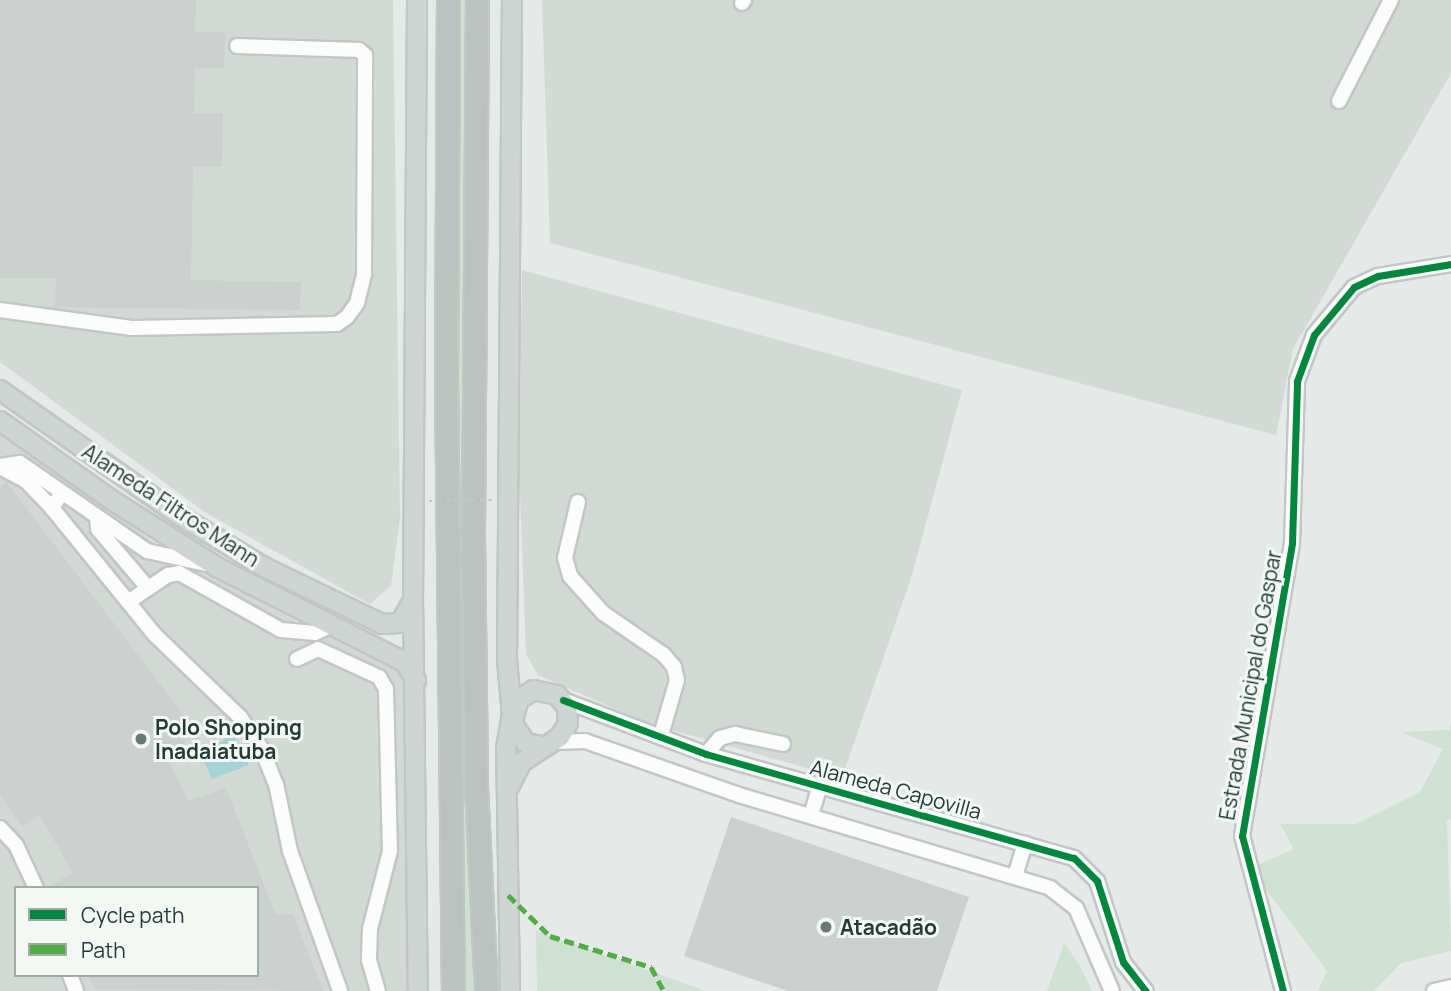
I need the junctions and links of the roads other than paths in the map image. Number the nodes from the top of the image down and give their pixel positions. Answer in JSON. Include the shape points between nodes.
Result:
{"nodes":[{"id":1,"x":417,"y":0,"type":"edge"},
{"id":2,"x":448,"y":0,"type":"edge"},
{"id":3,"x":477,"y":0,"type":"edge"},
{"id":4,"x":512,"y":0,"type":"edge"},
{"id":5,"x":1391,"y":0,"type":"edge"},
{"id":6,"x":237,"y":46,"type":"dead end"},
{"id":7,"x":1339,"y":101,"type":"dead end"},
{"id":8,"x":1451,"y":264,"type":"edge"},
{"id":9,"x":0,"y":310,"type":"edge"},
{"id":10,"x":0,"y":390,"type":"edge"},
{"id":11,"x":0,"y":421,"type":"edge"},
{"id":12,"x":0,"y":467,"type":"edge"},
{"id":13,"x":125,"y":478,"type":"junction"},
{"id":14,"x":61,"y":494,"type":"junction"},
{"id":15,"x":110,"y":499,"type":"junction"},
{"id":16,"x":578,"y":502,"type":"dead end"},
{"id":17,"x":52,"y":508,"type":"junction"},
{"id":18,"x":97,"y":517,"type":"junction"},
{"id":19,"x":104,"y":535,"type":"junction"},
{"id":20,"x":87,"y":550,"type":"junction"},
{"id":21,"x":217,"y":567,"type":"junction"},
{"id":22,"x":264,"y":567,"type":"junction"},
{"id":23,"x":148,"y":589,"type":"junction"},
{"id":24,"x":256,"y":589,"type":"junction"},
{"id":25,"x":413,"y":598,"type":"junction"},
{"id":26,"x":128,"y":602,"type":"junction"},
{"id":27,"x":330,"y":626,"type":"junction"},
{"id":28,"x":297,"y":659,"type":"dead end"},
{"id":29,"x":507,"y":660,"type":"junction"},
{"id":30,"x":416,"y":682,"type":"junction"},
{"id":31,"x":543,"y":689,"type":"junction"},
{"id":32,"x":563,"y":700,"type":"junction"},
{"id":33,"x":512,"y":715,"type":"junction"},
{"id":34,"x":661,"y":736,"type":"junction"},
{"id":35,"x":548,"y":744,"type":"junction"},
{"id":36,"x":783,"y":744,"type":"dead end"},
{"id":37,"x":705,"y":754,"type":"junction"},
{"id":38,"x":820,"y":786,"type":"junction"},
{"id":39,"x":507,"y":794,"type":"junction"},
{"id":40,"x":811,"y":815,"type":"junction"},
{"id":41,"x":0,"y":828,"type":"edge"},
{"id":42,"x":1025,"y":843,"type":"junction"},
{"id":43,"x":1015,"y":876,"type":"junction"},
{"id":44,"x":35,"y":886,"type":"edge"},
{"id":45,"x":1451,"y":987,"type":"edge"},
{"id":46,"x":340,"y":991,"type":"edge"},
{"id":47,"x":378,"y":991,"type":"edge"},
{"id":48,"x":418,"y":991,"type":"edge"},
{"id":49,"x":453,"y":991,"type":"edge"},
{"id":50,"x":486,"y":991,"type":"edge"},
{"id":51,"x":510,"y":991,"type":"edge"},
{"id":52,"x":1112,"y":991,"type":"edge"},
{"id":53,"x":1146,"y":991,"type":"edge"},
{"id":54,"x":1283,"y":991,"type":"edge"},
{"id":55,"x":1434,"y":991,"type":"edge"}],
"edges":[{"from":1,"to":25,"type":"main road"},
{"from":2,"to":49,"type":"highway","via":[[446,378]]},
{"from":3,"to":50,"type":"highway","via":[[474,591],[476,786]]},
{"from":4,"to":29,"type":"main road"},
{"from":5,"to":7,"type":"street"},
{"from":6,"to":9,"type":"street","via":[[359,50],[365,55],[364,274],[358,303],[348,317],[337,324],[132,328]]},
{"from":8,"to":54,"type":"street","name":"Estrada Municipal do Gaspar","via":[[1378,276],[1354,287],[1314,334],[1297,381],[1292,543],[1242,825],[1244,854]]},
{"from":10,"to":13,"type":"main road","name":"Alameda Filtros Mann"},
{"from":11,"to":15,"type":"main road","name":"Alameda Filtros Mann"},
{"from":12,"to":14,"type":"street","via":[[20,463]]},
{"from":12,"to":17,"type":"street","via":[[26,481]]},
{"from":13,"to":15,"type":"main road"},
{"from":13,"to":22,"type":"main road","name":"Alameda Filtros Mann"},
{"from":14,"to":17,"type":"street"},
{"from":14,"to":18,"type":"street"},
{"from":15,"to":21,"type":"main road","name":"Alameda Filtros Mann"},
{"from":16,"to":34,"type":"street","via":[[565,558],[570,576],[603,613],[674,667],[677,680]]},
{"from":17,"to":20,"type":"street"},
{"from":18,"to":19,"type":"street"},
{"from":18,"to":21,"type":"street","via":[[158,556]]},
{"from":19,"to":20,"type":"street"},
{"from":19,"to":23,"type":"street"},
{"from":20,"to":26,"type":"street"},
{"from":21,"to":24,"type":"main road","name":"Alameda Filtros Mann"},
{"from":22,"to":24,"type":"main road"},
{"from":22,"to":25,"type":"main road","name":"Alameda Filtros Mann","via":[[382,624],[400,623]]},
{"from":23,"to":26,"type":"street"},
{"from":23,"to":27,"type":"street","via":[[179,573],[281,630],[315,633]]},
{"from":24,"to":27,"type":"main road","name":"Alameda Filtros Mann"},
{"from":25,"to":30,"type":"main road"},
{"from":26,"to":46,"type":"street","via":[[155,635],[240,717],[262,750],[276,784],[290,851]]},
{"from":27,"to":30,"type":"main road","name":"Alameda Filtros Mann","via":[[404,662]]},
{"from":28,"to":47,"type":"street","via":[[318,649],[379,677],[386,688],[390,851],[370,929],[369,960]]},
{"from":29,"to":31,"type":"main road","via":[[526,681]]},
{"from":29,"to":33,"type":"main road"},
{"from":30,"to":48,"type":"main road"},
{"from":31,"to":32,"type":"main road"},
{"from":31,"to":33,"type":"main road","via":[[519,699]]},
{"from":32,"to":34,"type":"street","name":"Alameda Capovilla"},
{"from":32,"to":35,"type":"main road","via":[[568,723]]},
{"from":33,"to":35,"type":"main road","via":[[520,738]]},
{"from":33,"to":39,"type":"main road"},
{"from":34,"to":37,"type":"street","name":"Alameda Capovilla"},
{"from":35,"to":39,"type":"main road","via":[[518,768]]},
{"from":35,"to":40,"type":"street","via":[[585,741]]},
{"from":36,"to":37,"type":"street","via":[[735,734],[720,738]]},
{"from":37,"to":38,"type":"street","name":"Alameda Capovilla"},
{"from":38,"to":40,"type":"street"},
{"from":38,"to":42,"type":"street","name":"Alameda Capovilla"},
{"from":39,"to":51,"type":"main road"},
{"from":40,"to":43,"type":"street"},
{"from":41,"to":44,"type":"street","via":[[16,845]]},
{"from":42,"to":43,"type":"street"},
{"from":42,"to":53,"type":"street","name":"Alameda Capovilla","via":[[1074,858],[1091,873],[1102,893],[1123,962]]},
{"from":43,"to":52,"type":"street","via":[[1050,888],[1076,908]]},
{"from":45,"to":55,"type":"street"}]}
